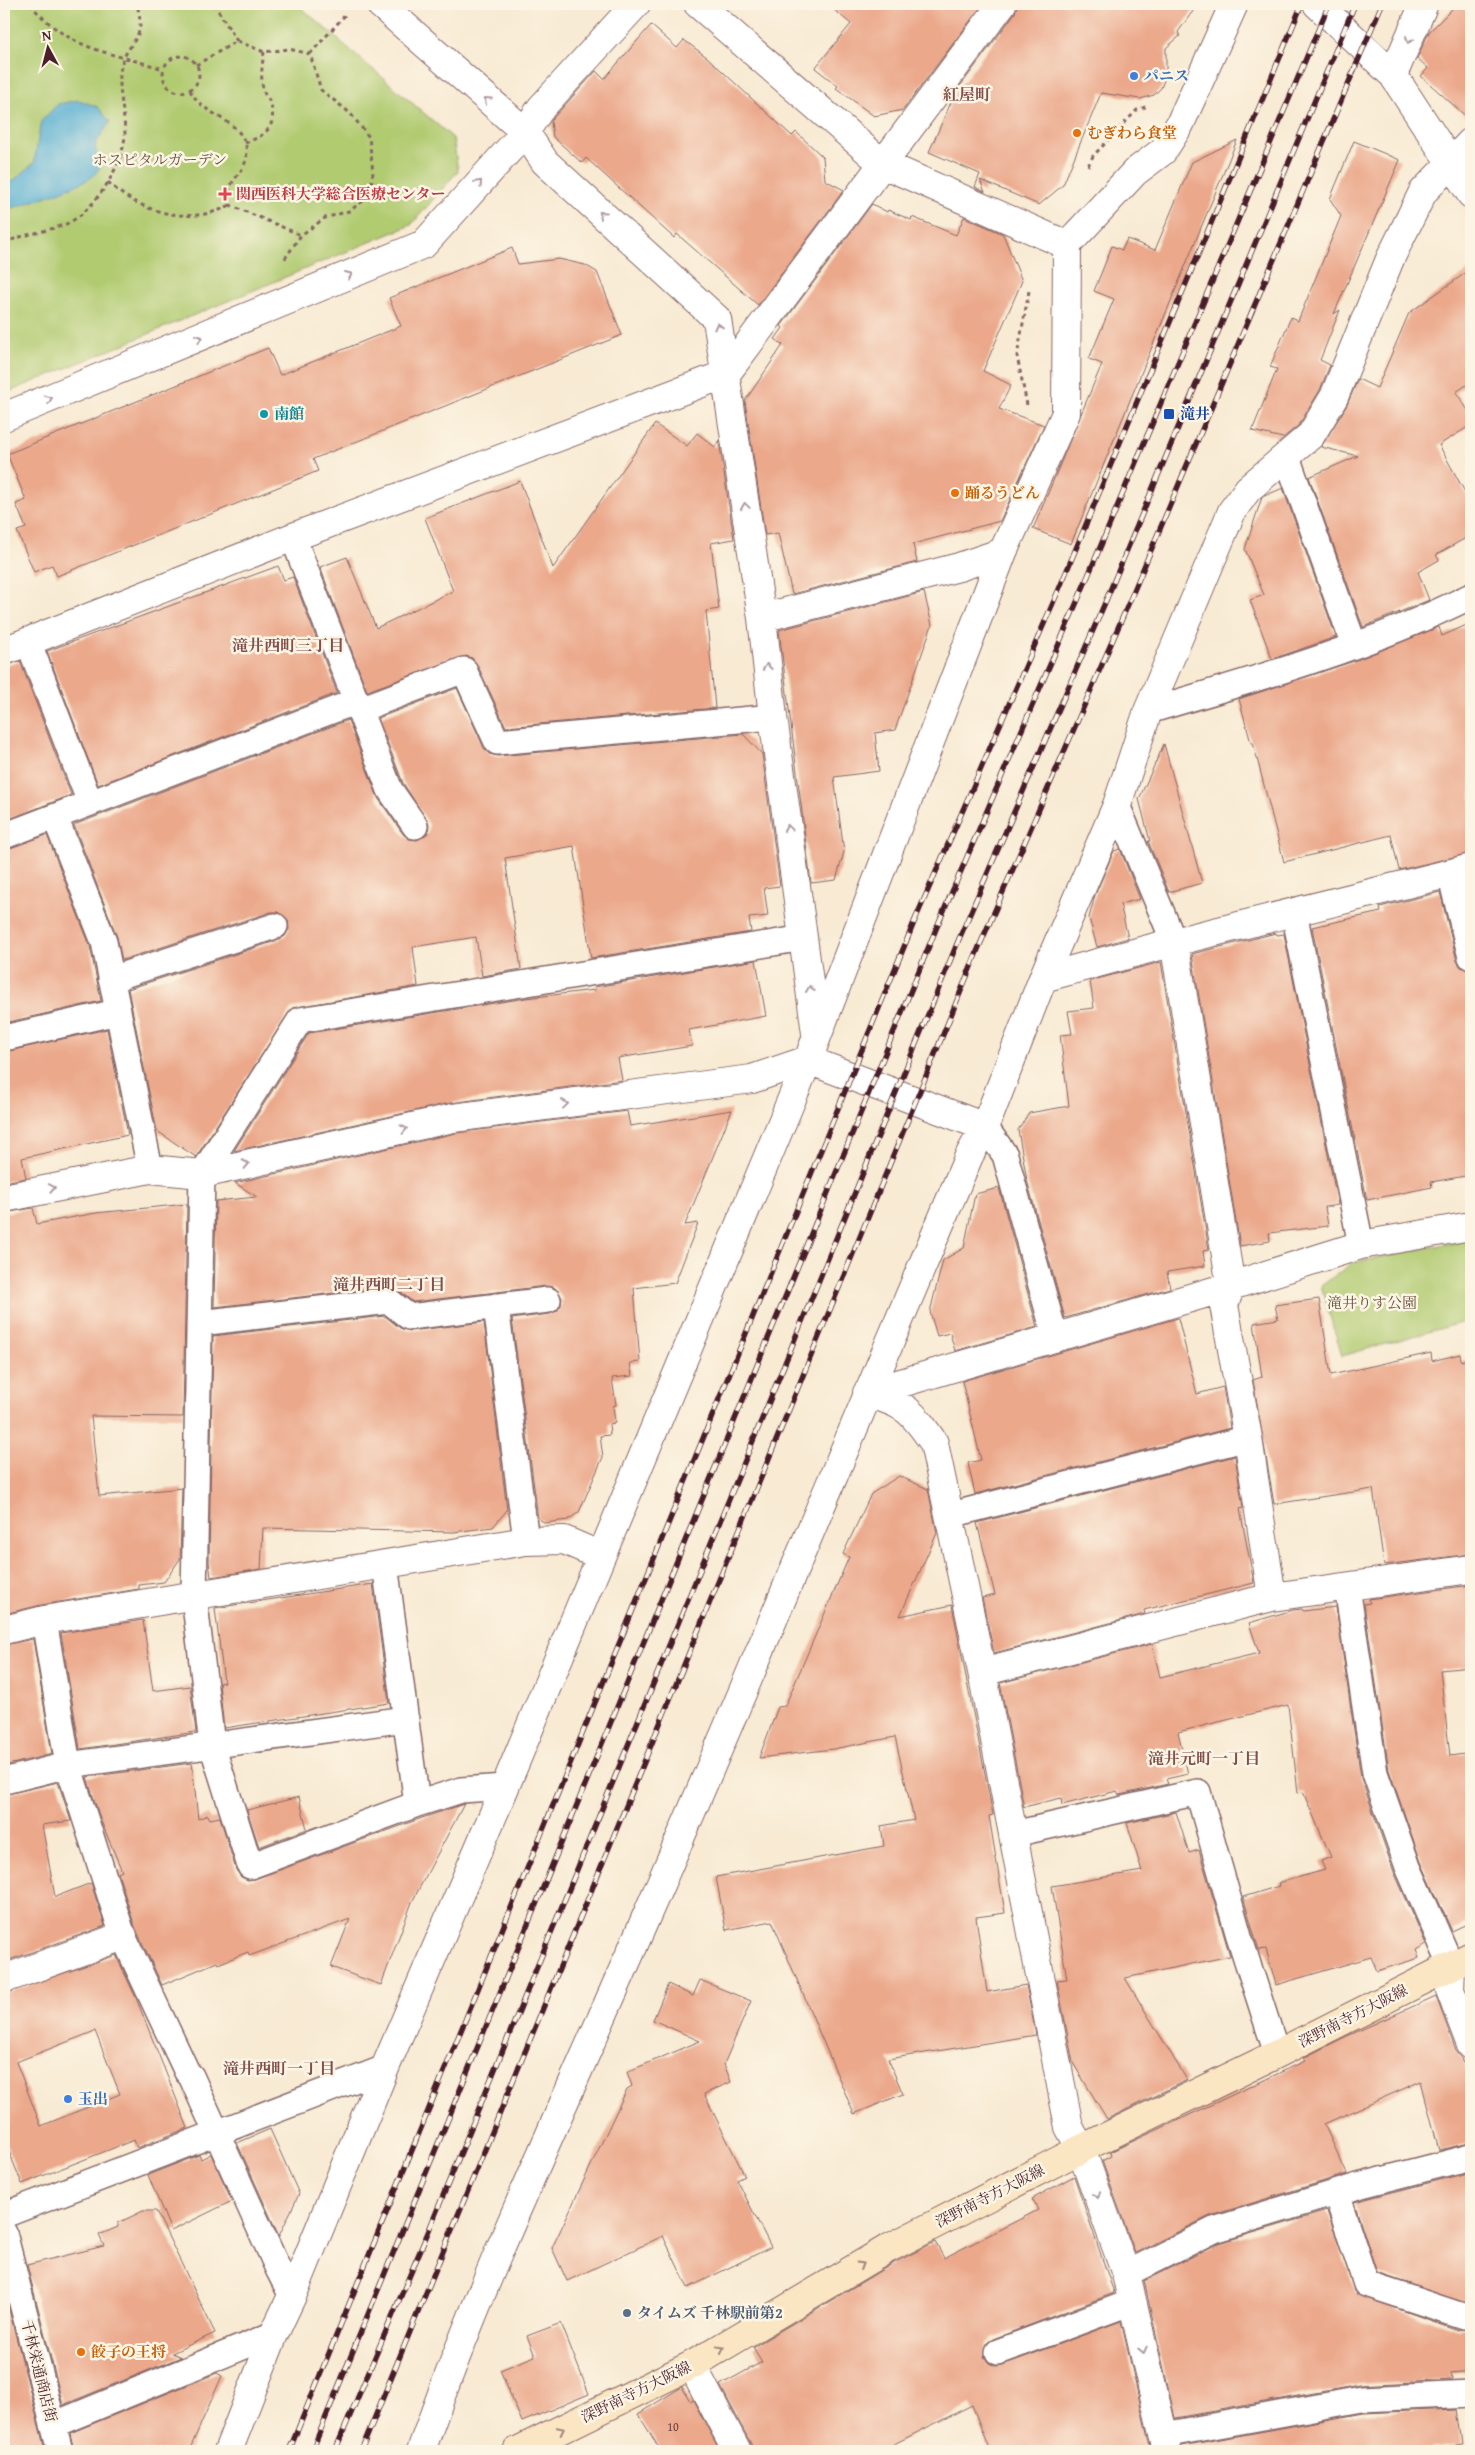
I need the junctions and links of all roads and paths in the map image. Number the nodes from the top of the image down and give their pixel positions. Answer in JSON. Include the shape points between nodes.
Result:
{"nodes":[{"id":1,"x":30,"y":4,"type":"edge"},
{"id":2,"x":137,"y":4,"type":"edge"},
{"id":3,"x":214,"y":4,"type":"edge"},
{"id":4,"x":380,"y":4,"type":"edge"},
{"id":5,"x":636,"y":4,"type":"edge"},
{"id":6,"x":698,"y":4,"type":"edge"},
{"id":7,"x":1002,"y":4,"type":"edge"},
{"id":8,"x":1234,"y":4,"type":"edge"},
{"id":9,"x":1317,"y":4,"type":"edge"},
{"id":10,"x":1424,"y":4,"type":"edge"},
{"id":11,"x":350,"y":9,"type":"dead end"},
{"id":12,"x":237,"y":41,"type":"junction"},
{"id":13,"x":264,"y":52,"type":"junction"},
{"id":14,"x":310,"y":54,"type":"junction"},
{"id":15,"x":123,"y":58,"type":"junction"},
{"id":16,"x":196,"y":65,"type":"junction"},
{"id":17,"x":163,"y":69,"type":"junction"},
{"id":18,"x":1393,"y":75,"type":"junction"},
{"id":19,"x":190,"y":90,"type":"junction"},
{"id":20,"x":1154,"y":104,"type":"dead end"},
{"id":21,"x":525,"y":132,"type":"junction"},
{"id":22,"x":1471,"y":142,"type":"edge"},
{"id":23,"x":245,"y":143,"type":"junction"},
{"id":24,"x":1450,"y":163,"type":"junction"},
{"id":25,"x":883,"y":164,"type":"junction"},
{"id":26,"x":1084,"y":174,"type":"dead end"},
{"id":27,"x":108,"y":182,"type":"junction"},
{"id":28,"x":1471,"y":194,"type":"edge"},
{"id":29,"x":230,"y":206,"type":"junction"},
{"id":30,"x":4,"y":226,"type":"edge"},
{"id":31,"x":301,"y":235,"type":"junction"},
{"id":32,"x":12,"y":239,"type":"junction"},
{"id":33,"x":4,"y":243,"type":"edge"},
{"id":34,"x":1067,"y":245,"type":"junction"},
{"id":35,"x":279,"y":266,"type":"dead end"},
{"id":36,"x":1030,"y":288,"type":"dead end"},
{"id":37,"x":726,"y":374,"type":"junction"},
{"id":38,"x":1028,"y":413,"type":"dead end"},
{"id":39,"x":4,"y":417,"type":"edge"},
{"id":40,"x":1287,"y":457,"type":"junction"},
{"id":41,"x":294,"y":537,"type":"junction"},
{"id":42,"x":1003,"y":552,"type":"junction"},
{"id":43,"x":1471,"y":596,"type":"edge"},
{"id":44,"x":762,"y":618,"type":"junction"},
{"id":45,"x":1354,"y":645,"type":"junction"},
{"id":46,"x":16,"y":646,"type":"edge"},
{"id":47,"x":357,"y":701,"type":"junction"},
{"id":48,"x":1148,"y":711,"type":"junction"},
{"id":49,"x":773,"y":717,"type":"junction"},
{"id":50,"x":90,"y":803,"type":"junction"},
{"id":51,"x":1117,"y":805,"type":"junction"},
{"id":52,"x":55,"y":816,"type":"junction"},
{"id":53,"x":415,"y":826,"type":"dead end"},
{"id":54,"x":4,"y":836,"type":"edge"},
{"id":55,"x":1461,"y":871,"type":"edge"},
{"id":56,"x":1294,"y":912,"type":"junction"},
{"id":57,"x":275,"y":926,"type":"dead end"},
{"id":58,"x":804,"y":938,"type":"junction"},
{"id":59,"x":1174,"y":942,"type":"junction"},
{"id":60,"x":1471,"y":956,"type":"edge"},
{"id":61,"x":1043,"y":978,"type":"junction"},
{"id":62,"x":111,"y":979,"type":"junction"},
{"id":63,"x":118,"y":1012,"type":"junction"},
{"id":64,"x":4,"y":1038,"type":"edge"},
{"id":65,"x":812,"y":1049,"type":"junction"},
{"id":66,"x":985,"y":1128,"type":"junction"},
{"id":67,"x":150,"y":1169,"type":"junction"},
{"id":68,"x":202,"y":1174,"type":"junction"},
{"id":69,"x":4,"y":1198,"type":"edge"},
{"id":70,"x":1471,"y":1226,"type":"edge"},
{"id":71,"x":1361,"y":1245,"type":"junction"},
{"id":72,"x":1231,"y":1286,"type":"junction"},
{"id":73,"x":548,"y":1300,"type":"dead end"},
{"id":74,"x":496,"y":1306,"type":"junction"},
{"id":75,"x":200,"y":1323,"type":"junction"},
{"id":76,"x":1055,"y":1336,"type":"junction"},
{"id":77,"x":867,"y":1393,"type":"junction"},
{"id":78,"x":1248,"y":1438,"type":"junction"},
{"id":79,"x":951,"y":1516,"type":"junction"},
{"id":80,"x":526,"y":1541,"type":"junction"},
{"id":81,"x":601,"y":1556,"type":"junction"},
{"id":82,"x":385,"y":1564,"type":"junction"},
{"id":83,"x":1471,"y":1569,"type":"edge"},
{"id":84,"x":1347,"y":1587,"type":"junction"},
{"id":85,"x":194,"y":1596,"type":"junction"},
{"id":86,"x":1272,"y":1597,"type":"junction"},
{"id":87,"x":44,"y":1620,"type":"junction"},
{"id":88,"x":4,"y":1630,"type":"edge"},
{"id":89,"x":982,"y":1672,"type":"junction"},
{"id":90,"x":406,"y":1719,"type":"junction"},
{"id":91,"x":212,"y":1744,"type":"junction"},
{"id":92,"x":68,"y":1765,"type":"junction"},
{"id":93,"x":4,"y":1781,"type":"edge"},
{"id":94,"x":505,"y":1787,"type":"junction"},
{"id":95,"x":417,"y":1804,"type":"junction"},
{"id":96,"x":1014,"y":1834,"type":"junction"},
{"id":97,"x":122,"y":1936,"type":"junction"},
{"id":98,"x":1461,"y":1960,"type":"edge"},
{"id":99,"x":4,"y":1979,"type":"edge"},
{"id":100,"x":1471,"y":2045,"type":"edge"},
{"id":101,"x":1277,"y":2054,"type":"junction"},
{"id":102,"x":385,"y":2068,"type":"junction"},
{"id":103,"x":217,"y":2134,"type":"junction"},
{"id":104,"x":1081,"y":2149,"type":"junction"},
{"id":105,"x":1471,"y":2157,"type":"edge"},
{"id":106,"x":1336,"y":2193,"type":"junction"},
{"id":107,"x":4,"y":2215,"type":"edge"},
{"id":108,"x":4,"y":2233,"type":"edge"},
{"id":109,"x":1126,"y":2274,"type":"junction"},
{"id":110,"x":292,"y":2296,"type":"junction"},
{"id":111,"x":1132,"y":2302,"type":"junction"},
{"id":112,"x":1463,"y":2316,"type":"dead end"},
{"id":113,"x":274,"y":2334,"type":"junction"},
{"id":114,"x":998,"y":2352,"type":"dead end"},
{"id":115,"x":692,"y":2365,"type":"junction"},
{"id":116,"x":1471,"y":2394,"type":"edge"},
{"id":117,"x":53,"y":2425,"type":"junction"},
{"id":118,"x":1165,"y":2443,"type":"edge"},
{"id":119,"x":60,"y":2451,"type":"edge"},
{"id":120,"x":228,"y":2451,"type":"edge"},
{"id":121,"x":421,"y":2451,"type":"edge"},
{"id":122,"x":517,"y":2451,"type":"edge"},
{"id":123,"x":737,"y":2451,"type":"edge"}],
"edges":[{"from":1,"to":15,"type":"path","via":[[70,39]]},
{"from":2,"to":15,"type":"path","via":[[140,18],[138,33]]},
{"from":3,"to":12,"type":"path"},
{"from":21,"to":4,"type":"street","one_way":true},
{"from":5,"to":21,"type":"street","via":[[541,108]]},
{"from":6,"to":25,"type":"street"},
{"from":7,"to":25,"type":"street"},
{"from":8,"to":34,"type":"street","via":[[1180,124],[1163,150],[1135,172]]},
{"from":9,"to":18,"type":"street"},
{"from":10,"to":18,"type":"street","one_way":true},
{"from":11,"to":14,"type":"path"},
{"from":12,"to":13,"type":"path"},
{"from":12,"to":16,"type":"path"},
{"from":13,"to":14,"type":"path","via":[[289,49]]},
{"from":13,"to":23,"type":"path","via":[[261,70],[272,124],[268,132]]},
{"from":14,"to":31,"type":"path","via":[[321,90],[350,113],[368,137],[373,172],[366,199],[349,211],[325,218]]},
{"from":15,"to":17,"type":"path"},
{"from":15,"to":27,"type":"path","via":[[120,74],[125,135],[122,152]]},
{"from":16,"to":17,"type":"path","via":[[183,56],[168,61]]},
{"from":16,"to":19,"type":"path","via":[[197,83]]},
{"from":17,"to":19,"type":"path","via":[[166,86],[173,91]]},
{"from":18,"to":24,"type":"street"},
{"from":19,"to":23,"type":"path","via":[[200,106],[239,132]]},
{"from":20,"to":26,"type":"path","via":[[1137,110],[1093,156]]},
{"from":37,"to":21,"type":"street","one_way":true,"via":[[717,320],[545,162]]},
{"from":39,"to":21,"type":"street","one_way":true,"via":[[424,244]]},
{"from":22,"to":24,"type":"street"},
{"from":23,"to":29,"type":"path","via":[[246,164],[229,189]]},
{"from":24,"to":28,"type":"street"},
{"from":24,"to":40,"type":"street","via":[[1423,192],[1409,220],[1327,409],[1311,435]]},
{"from":25,"to":34,"type":"street"},
{"from":25,"to":37,"type":"street"},
{"from":27,"to":29,"type":"path","via":[[130,199],[161,212],[191,215],[220,211]]},
{"from":27,"to":32,"type":"path","via":[[87,209],[67,223]]},
{"from":29,"to":31,"type":"path"},
{"from":30,"to":32,"type":"path"},
{"from":31,"to":35,"type":"path"},
{"from":32,"to":33,"type":"path"},
{"from":34,"to":42,"type":"street","via":[[1066,413]]},
{"from":36,"to":38,"type":"path","via":[[1017,356]]},
{"from":37,"to":41,"type":"street"},
{"from":44,"to":37,"type":"street","one_way":true},
{"from":40,"to":45,"type":"lane"},
{"from":40,"to":48,"type":"street","via":[[1248,489],[1232,511]]},
{"from":41,"to":46,"type":"street"},
{"from":41,"to":47,"type":"lane"},
{"from":42,"to":44,"type":"street","via":[[959,567]]},
{"from":42,"to":65,"type":"street"},
{"from":43,"to":45,"type":"lane","via":[[1440,612]]},
{"from":49,"to":44,"type":"street","one_way":true},
{"from":45,"to":48,"type":"lane","via":[[1257,679]]},
{"from":46,"to":50,"type":"lane"},
{"from":47,"to":49,"type":"lane","via":[[366,707],[464,670],[497,742]]},
{"from":47,"to":50,"type":"lane"},
{"from":47,"to":53,"type":"lane","via":[[390,790]]},
{"from":48,"to":51,"type":"street"},
{"from":58,"to":49,"type":"street","one_way":true},
{"from":50,"to":52,"type":"lane"},
{"from":51,"to":59,"type":"lane"},
{"from":51,"to":61,"type":"street"},
{"from":52,"to":54,"type":"lane"},
{"from":52,"to":62,"type":"lane","via":[[104,942]]},
{"from":55,"to":56,"type":"street"},
{"from":55,"to":60,"type":"lane"},
{"from":56,"to":59,"type":"street"},
{"from":56,"to":71,"type":"lane"},
{"from":57,"to":62,"type":"lane"},
{"from":65,"to":58,"type":"street","one_way":true},
{"from":58,"to":68,"type":"lane","via":[[300,1020]]},
{"from":59,"to":61,"type":"street"},
{"from":59,"to":72,"type":"street"},
{"from":61,"to":66,"type":"street"},
{"from":62,"to":63,"type":"lane"},
{"from":63,"to":64,"type":"lane"},
{"from":63,"to":67,"type":"lane"},
{"from":65,"to":66,"type":"street"},
{"from":68,"to":65,"type":"street","one_way":true,"via":[[453,1118],[752,1079]]},
{"from":65,"to":81,"type":"street"},
{"from":66,"to":76,"type":"lane","via":[[1005,1156]]},
{"from":66,"to":77,"type":"street","via":[[969,1156]]},
{"from":67,"to":68,"type":"street"},
{"from":69,"to":67,"type":"street","one_way":true},
{"from":68,"to":75,"type":"lane"},
{"from":70,"to":71,"type":"street"},
{"from":71,"to":72,"type":"street"},
{"from":72,"to":76,"type":"street"},
{"from":72,"to":78,"type":"street","via":[[1224,1304]]},
{"from":73,"to":74,"type":"lane"},
{"from":74,"to":75,"type":"lane","via":[[409,1317],[388,1301]]},
{"from":74,"to":80,"type":"lane"},
{"from":75,"to":85,"type":"lane"},
{"from":76,"to":77,"type":"street"},
{"from":77,"to":79,"type":"street","via":[[896,1401],[916,1416],[934,1443]]},
{"from":77,"to":121,"type":"street","via":[[646,1916],[493,2261]]},
{"from":78,"to":79,"type":"lane"},
{"from":78,"to":86,"type":"street"},
{"from":79,"to":89,"type":"street"},
{"from":80,"to":81,"type":"street","via":[[564,1540]]},
{"from":80,"to":82,"type":"street"},
{"from":81,"to":94,"type":"street"},
{"from":82,"to":85,"type":"street"},
{"from":82,"to":90,"type":"lane"},
{"from":83,"to":84,"type":"street"},
{"from":84,"to":86,"type":"street"},
{"from":84,"to":98,"type":"lane","via":[[1375,1774],[1408,1867]]},
{"from":85,"to":87,"type":"street"},
{"from":85,"to":91,"type":"lane"},
{"from":86,"to":89,"type":"street"},
{"from":87,"to":88,"type":"street"},
{"from":87,"to":92,"type":"lane"},
{"from":89,"to":96,"type":"street"},
{"from":90,"to":91,"type":"lane"},
{"from":90,"to":95,"type":"lane"},
{"from":91,"to":92,"type":"lane"},
{"from":91,"to":95,"type":"lane","via":[[250,1866]]},
{"from":92,"to":93,"type":"lane"},
{"from":92,"to":97,"type":"lane"},
{"from":94,"to":95,"type":"lane","via":[[461,1790]]},
{"from":94,"to":102,"type":"street"},
{"from":96,"to":101,"type":"lane","via":[[1198,1792]]},
{"from":96,"to":104,"type":"street","via":[[1069,2128]]},
{"from":97,"to":99,"type":"street"},
{"from":97,"to":103,"type":"lane"},
{"from":98,"to":100,"type":"street","via":[[1450,1990]]},
{"from":98,"to":101,"type":"main road","name":"深野南寺方大阪線"},
{"from":101,"to":104,"type":"main road","name":"深野南寺方大阪線"},
{"from":102,"to":103,"type":"lane"},
{"from":102,"to":110,"type":"street"},
{"from":103,"to":107,"type":"lane"},
{"from":103,"to":110,"type":"lane"},
{"from":104,"to":109,"type":"street","one_way":true},
{"from":115,"to":104,"type":"main road","name":"深野南寺方大阪線","one_way":true,"via":[[888,2249]]},
{"from":105,"to":106,"type":"lane"},
{"from":106,"to":109,"type":"lane","via":[[1214,2230]]},
{"from":106,"to":112,"type":"lane","via":[[1366,2284]]},
{"from":108,"to":117,"type":"lane","name":"千林栄通商店街"},
{"from":109,"to":111,"type":"street"},
{"from":110,"to":113,"type":"street"},
{"from":111,"to":114,"type":"lane"},
{"from":111,"to":118,"type":"street","one_way":true},
{"from":113,"to":117,"type":"lane"},
{"from":113,"to":120,"type":"street"},
{"from":122,"to":115,"type":"main road","name":"深野南寺方大阪線","one_way":true},
{"from":115,"to":123,"type":"street"},
{"from":116,"to":118,"type":"lane","via":[[1362,2399]]},
{"from":117,"to":119,"type":"lane","name":"千林栄通商店街"}]}
